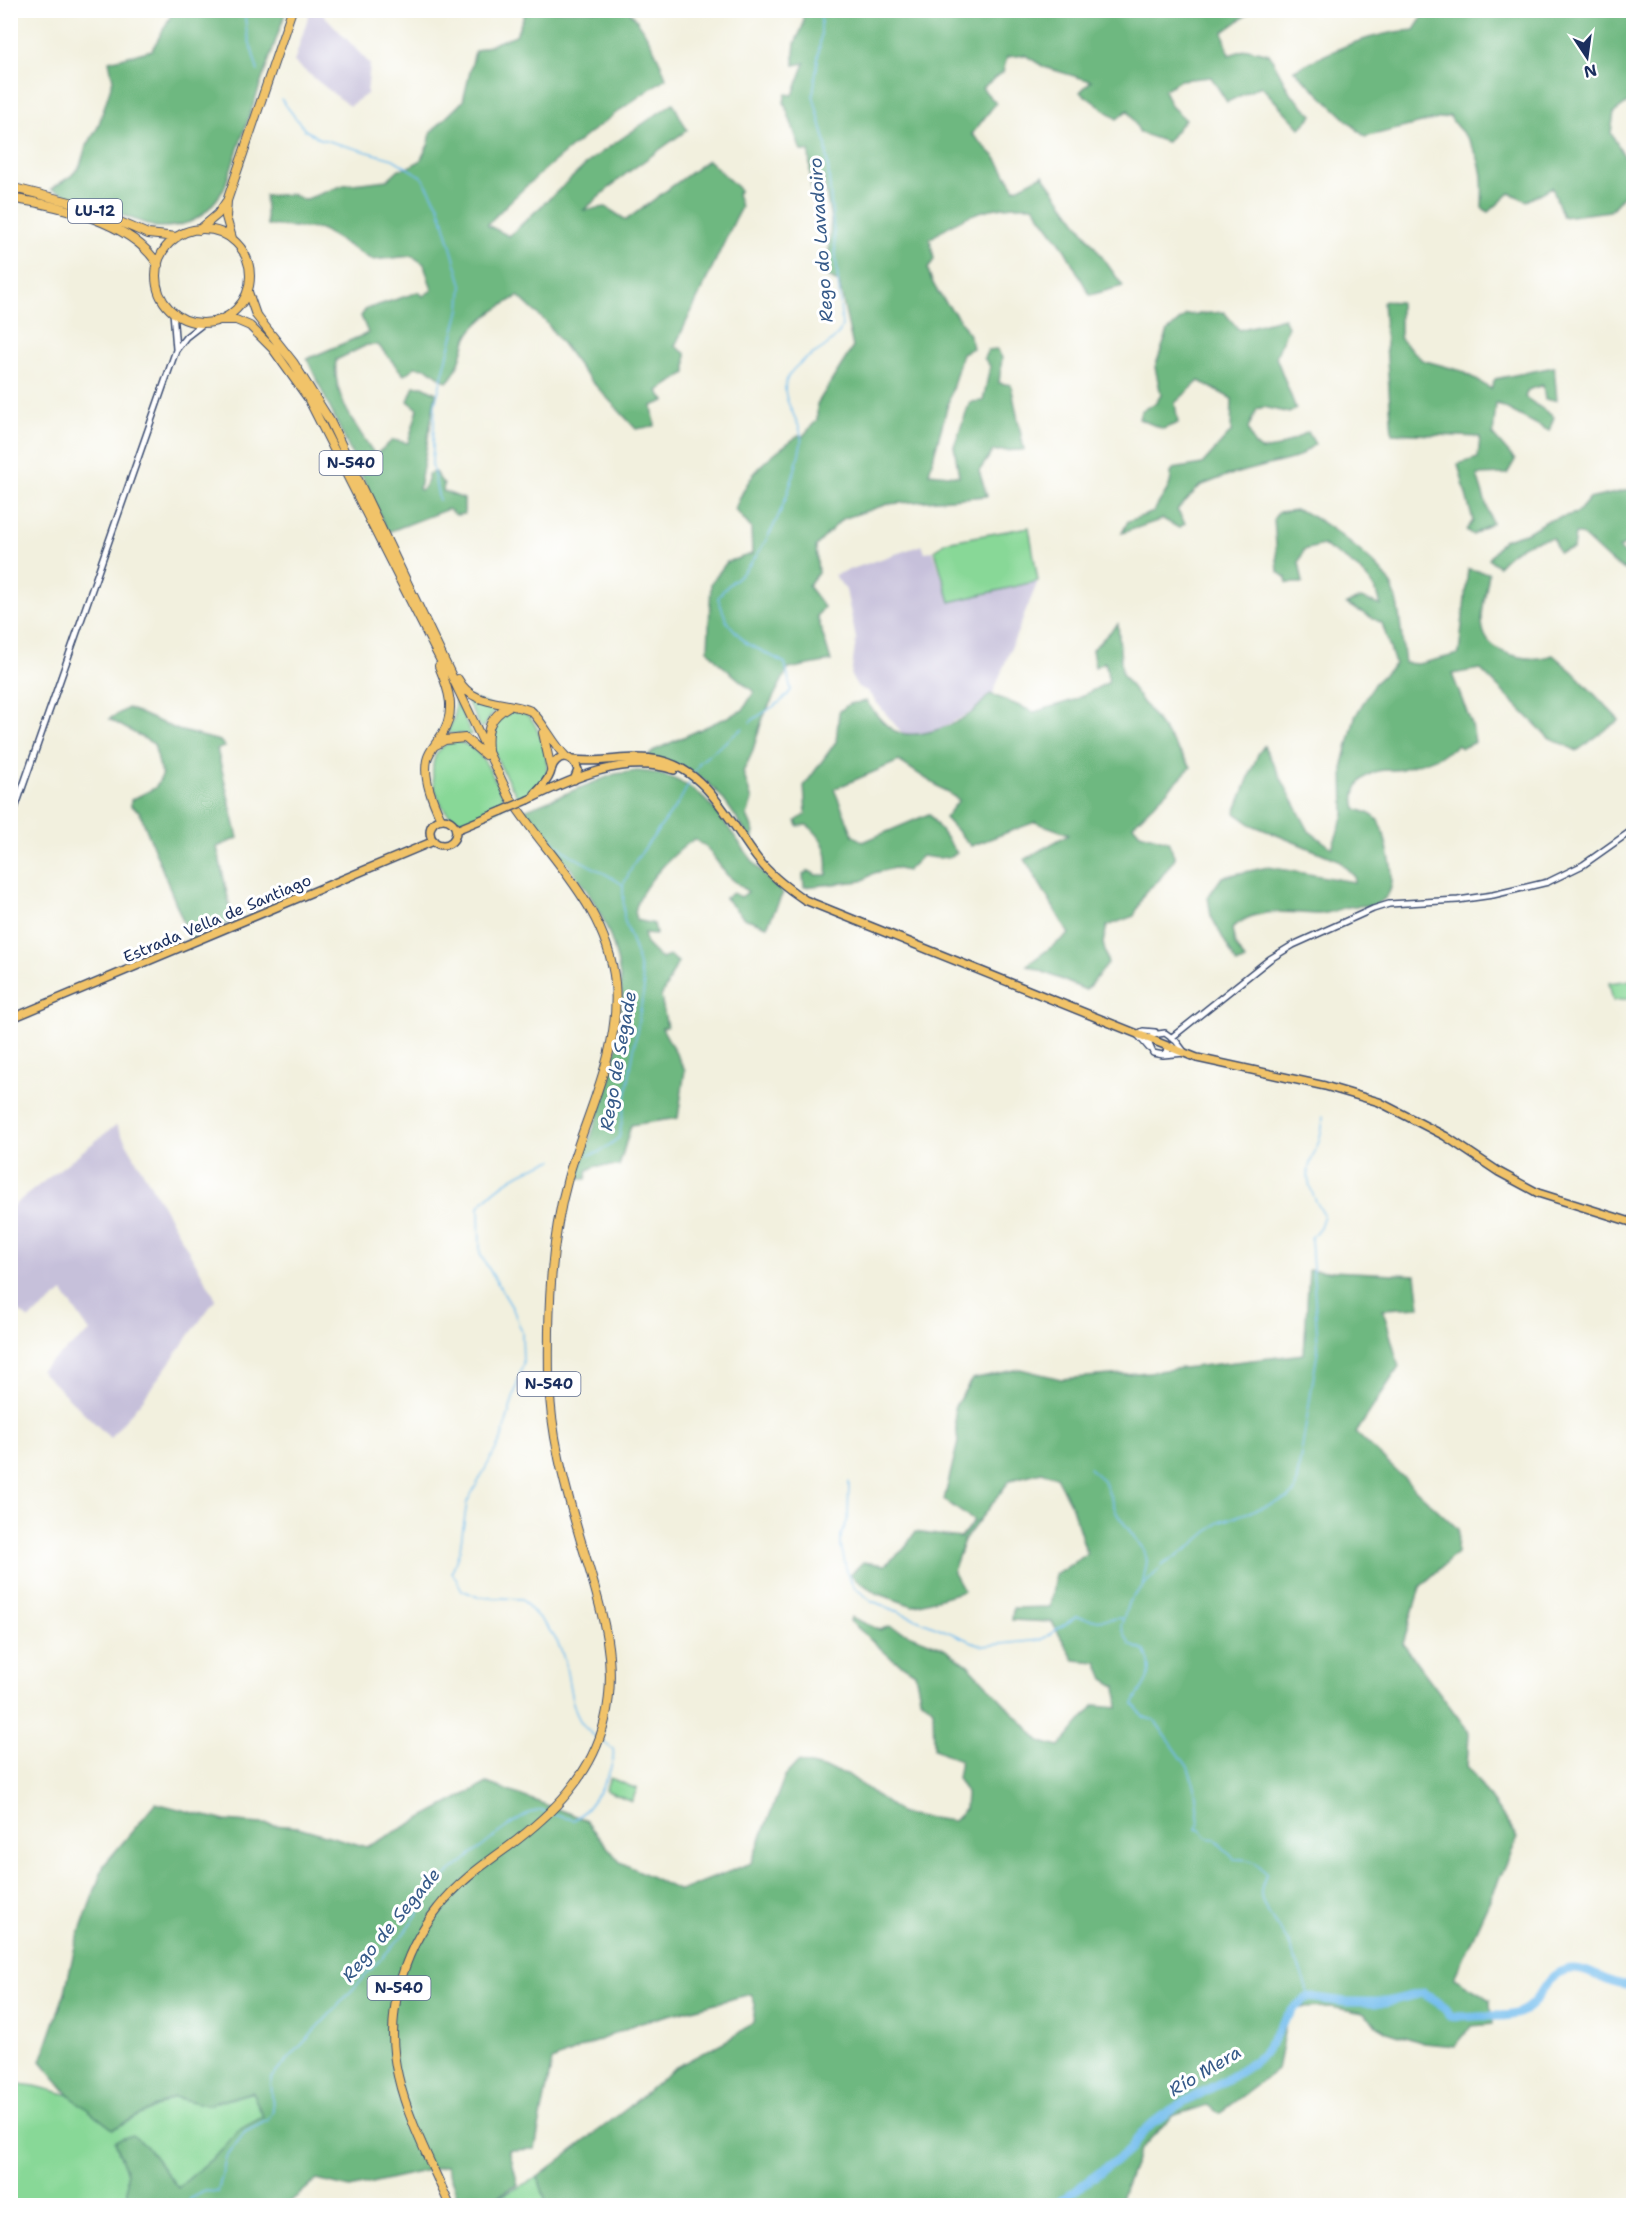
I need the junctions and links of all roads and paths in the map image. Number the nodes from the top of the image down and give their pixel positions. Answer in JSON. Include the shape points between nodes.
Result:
{"nodes":[{"id":1,"x":292,"y":10,"type":"edge"},
{"id":2,"x":10,"y":187,"type":"edge"},
{"id":3,"x":10,"y":198,"type":"edge"},
{"id":4,"x":227,"y":201,"type":"junction"},
{"id":5,"x":200,"y":230,"type":"junction"},
{"id":6,"x":177,"y":237,"type":"junction"},
{"id":7,"x":233,"y":240,"type":"junction"},
{"id":8,"x":158,"y":265,"type":"junction"},
{"id":9,"x":248,"y":292,"type":"junction"},
{"id":10,"x":173,"y":312,"type":"junction"},
{"id":11,"x":221,"y":320,"type":"junction"},
{"id":12,"x":204,"y":323,"type":"junction"},
{"id":13,"x":176,"y":350,"type":"junction"},
{"id":14,"x":435,"y":645,"type":"junction"},
{"id":15,"x":511,"y":706,"type":"junction"},
{"id":16,"x":542,"y":725,"type":"junction"},
{"id":17,"x":432,"y":748,"type":"junction"},
{"id":18,"x":488,"y":755,"type":"junction"},
{"id":19,"x":570,"y":759,"type":"junction"},
{"id":20,"x":492,"y":764,"type":"junction"},
{"id":21,"x":551,"y":771,"type":"junction"},
{"id":22,"x":574,"y":780,"type":"junction"},
{"id":23,"x":697,"y":780,"type":"junction"},
{"id":24,"x":564,"y":784,"type":"junction"},
{"id":25,"x":528,"y":800,"type":"junction"},
{"id":26,"x":441,"y":819,"type":"junction"},
{"id":27,"x":10,"y":823,"type":"edge"},
{"id":28,"x":456,"y":830,"type":"junction"},
{"id":29,"x":1634,"y":830,"type":"edge"},
{"id":30,"x":434,"y":841,"type":"junction"},
{"id":31,"x":10,"y":1019,"type":"edge"},
{"id":32,"x":1157,"y":1032,"type":"junction"},
{"id":33,"x":1137,"y":1034,"type":"junction"},
{"id":34,"x":1171,"y":1038,"type":"junction"},
{"id":35,"x":1149,"y":1040,"type":"junction"},
{"id":36,"x":1149,"y":1048,"type":"junction"},
{"id":37,"x":1171,"y":1048,"type":"junction"},
{"id":38,"x":1185,"y":1053,"type":"junction"},
{"id":39,"x":1163,"y":1055,"type":"junction"},
{"id":40,"x":1634,"y":1223,"type":"edge"},
{"id":41,"x":450,"y":2205,"type":"edge"}],
"edges":[{"from":1,"to":4,"type":"highway","number":"N-540"},
{"from":2,"to":6,"type":"highway","number":"LU-12","via":[[78,204],[148,234]]},
{"from":3,"to":8,"type":"highway","number":"LU-12","via":[[73,213],[113,228],[141,243]]},
{"from":4,"to":5,"type":"highway","number":"N-540"},
{"from":4,"to":7,"type":"highway","number":"N-540","via":[[226,217]]},
{"from":5,"to":6,"type":"highway","number":"N-540"},
{"from":5,"to":7,"type":"highway","via":[[211,230]]},
{"from":6,"to":8,"type":"highway"},
{"from":7,"to":9,"type":"highway","number":"N-540","via":[[249,263]]},
{"from":8,"to":10,"type":"highway","via":[[159,290]]},
{"from":9,"to":11,"type":"highway","via":[[242,304]]},
{"from":9,"to":14,"type":"highway","number":"N-540","via":[[256,315],[293,362],[330,421]]},
{"from":10,"to":12,"type":"highway","number":"N-540"},
{"from":10,"to":13,"type":"street"},
{"from":11,"to":12,"type":"highway","number":"N-540"},
{"from":11,"to":14,"type":"highway","number":"N-540","via":[[236,320],[250,326],[273,349],[308,398]]},
{"from":12,"to":13,"type":"street"},
{"from":13,"to":27,"type":"street"},
{"from":14,"to":15,"type":"highway","via":[[467,692],[493,704]]},
{"from":14,"to":17,"type":"highway","via":[[451,708],[448,722]]},
{"from":14,"to":18,"type":"highway","number":"N-540"},
{"from":15,"to":16,"type":"highway","via":[[531,711]]},
{"from":15,"to":18,"type":"highway","via":[[497,713],[489,724]]},
{"from":16,"to":19,"type":"highway","via":[[555,746]]},
{"from":16,"to":21,"type":"highway"},
{"from":17,"to":20,"type":"highway","via":[[445,740],[465,738]]},
{"from":17,"to":26,"type":"highway","via":[[427,761],[429,787]]},
{"from":18,"to":20,"type":"highway","number":"N-540"},
{"from":19,"to":21,"type":"main road","via":[[557,760]]},
{"from":19,"to":22,"type":"main road","via":[[578,770]]},
{"from":19,"to":23,"type":"main road","via":[[600,763],[637,757],[660,760]]},
{"from":20,"to":41,"type":"highway","number":"N-540","via":[[527,824],[575,882],[590,907],[605,939],[614,979],[613,1039],[567,1181],[555,1245],[549,1317],[551,1407],[568,1496],[607,1627],[609,1696],[603,1728],[588,1765],[557,1807],[459,1885],[422,1930],[401,1977],[393,2025],[397,2074]]},
{"from":21,"to":24,"type":"main road","via":[[555,781]]},
{"from":21,"to":25,"type":"main road","via":[[543,786]]},
{"from":22,"to":23,"type":"main road","via":[[620,765],[641,763],[672,769]]},
{"from":22,"to":24,"type":"main road"},
{"from":23,"to":33,"type":"main road","via":[[758,859],[786,888],[805,900]]},
{"from":24,"to":25,"type":"main road","name":"Estrada Vella de Santiago"},
{"from":25,"to":28,"type":"main road","name":"Estrada Vella de Santiago","bridge":true},
{"from":26,"to":28,"type":"main road","via":[[452,822]]},
{"from":26,"to":30,"type":"main road","via":[[430,829]]},
{"from":28,"to":30,"type":"main road","name":"Estrada Vella de Santiago","via":[[450,842]]},
{"from":29,"to":34,"type":"street","via":[[1583,865],[1548,882],[1458,900],[1389,904],[1363,913],[1270,959]]},
{"from":30,"to":31,"type":"main road","name":"Estrada Vella de Santiago"},
{"from":32,"to":33,"type":"street"},
{"from":32,"to":34,"type":"street"},
{"from":32,"to":35,"type":"street"},
{"from":33,"to":35,"type":"main road"},
{"from":33,"to":36,"type":"street"},
{"from":34,"to":37,"type":"street"},
{"from":34,"to":38,"type":"street"},
{"from":35,"to":36,"type":"street"},
{"from":35,"to":37,"type":"main road"},
{"from":36,"to":39,"type":"street","via":[[1156,1055]]},
{"from":37,"to":38,"type":"main road"},
{"from":37,"to":39,"type":"street"},
{"from":38,"to":39,"type":"street"},
{"from":38,"to":40,"type":"main road","via":[[1379,1102],[1445,1136],[1538,1193]]}]}
